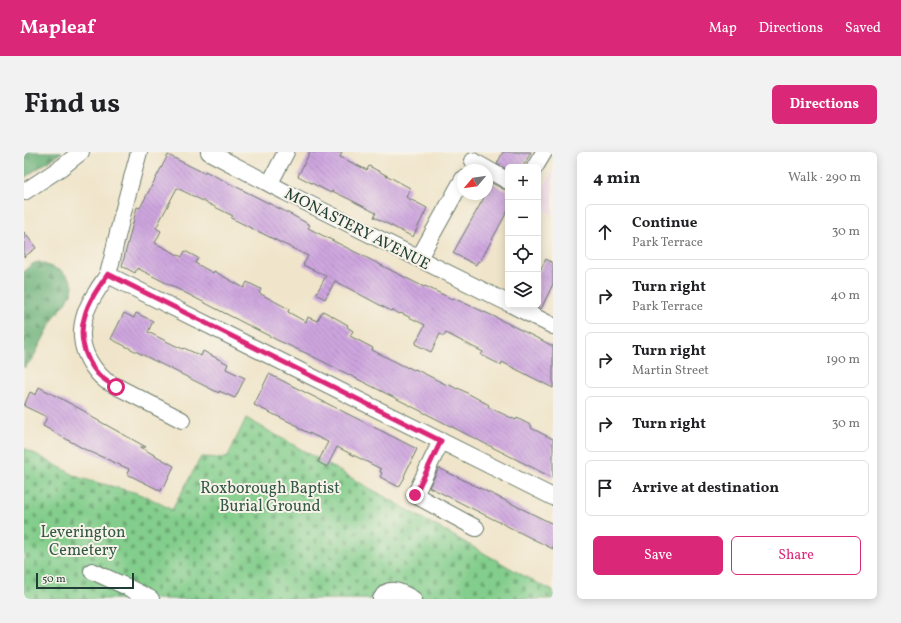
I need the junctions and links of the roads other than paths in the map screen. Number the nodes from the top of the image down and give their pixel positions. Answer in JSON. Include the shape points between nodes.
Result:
{"nodes":[{"id":1,"x":81,"y":152,"type":"edge"},
{"id":2,"x":139,"y":152,"type":"edge"},
{"id":3,"x":209,"y":152,"type":"edge"},
{"id":4,"x":286,"y":152,"type":"edge"},
{"id":5,"x":544,"y":152,"type":"edge"},
{"id":6,"x":473,"y":161,"type":"edge"},
{"id":7,"x":537,"y":164,"type":"edge"},
{"id":8,"x":505,"y":179,"type":"edge"},
{"id":9,"x":270,"y":183,"type":"junction"},
{"id":10,"x":457,"y":190,"type":"edge"},
{"id":11,"x":24,"y":192,"type":"edge"},
{"id":12,"x":419,"y":258,"type":"junction"},
{"id":13,"x":108,"y":274,"type":"junction"},
{"id":14,"x":505,"y":301,"type":"edge"},
{"id":15,"x":518,"y":308,"type":"edge"},
{"id":16,"x":553,"y":326,"type":"edge"},
{"id":17,"x":182,"y":420,"type":"dead end"},
{"id":18,"x":441,"y":441,"type":"junction"},
{"id":19,"x":553,"y":497,"type":"edge"},
{"id":20,"x":476,"y":528,"type":"dead end"},
{"id":21,"x":92,"y":571,"type":"dead end"},
{"id":22,"x":151,"y":599,"type":"edge"},
{"id":23,"x":381,"y":599,"type":"edge"},
{"id":24,"x":413,"y":599,"type":"edge"}],
"edges":[{"from":1,"to":11,"type":"street"},
{"from":2,"to":13,"type":"street"},
{"from":3,"to":9,"type":"street","name":"MONASTERY AVENUE"},
{"from":4,"to":9,"type":"street"},
{"from":5,"to":7,"type":"street"},
{"from":6,"to":8,"type":"street"},
{"from":9,"to":12,"type":"street","name":"MONASTERY AVENUE"},
{"from":10,"to":12,"type":"street"},
{"from":12,"to":14,"type":"street","name":"MONASTERY AVENUE"},
{"from":13,"to":17,"type":"street","via":[[88,306],[82,327],[84,347],[93,367],[99,375],[116,387]]},
{"from":13,"to":18,"type":"street"},
{"from":15,"to":16,"type":"street"},
{"from":18,"to":19,"type":"street"},
{"from":18,"to":20,"type":"street","via":[[415,495]]},
{"from":21,"to":22,"type":"street"},
{"from":23,"to":24,"type":"street","via":[[384,594],[391,591]]}]}
